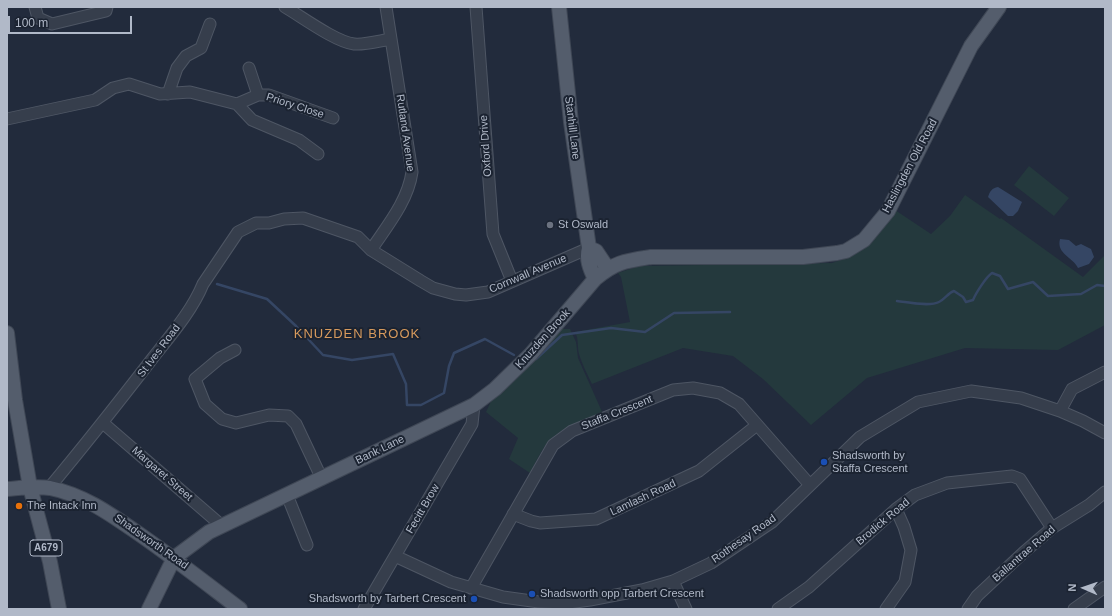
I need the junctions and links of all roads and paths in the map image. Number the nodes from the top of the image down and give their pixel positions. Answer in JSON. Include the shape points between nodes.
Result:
{"nodes":[{"id":1,"x":35,"y":7,"type":"edge"},
{"id":2,"x":107,"y":7,"type":"edge"},
{"id":3,"x":285,"y":7,"type":"edge"},
{"id":4,"x":386,"y":7,"type":"edge"},
{"id":5,"x":476,"y":7,"type":"edge"},
{"id":6,"x":559,"y":7,"type":"edge"},
{"id":7,"x":999,"y":7,"type":"edge"},
{"id":8,"x":210,"y":24,"type":"dead end"},
{"id":9,"x":391,"y":39,"type":"junction"},
{"id":10,"x":249,"y":68,"type":"dead end"},
{"id":11,"x":168,"y":94,"type":"junction"},
{"id":12,"x":258,"y":95,"type":"junction"},
{"id":13,"x":237,"y":104,"type":"junction"},
{"id":14,"x":333,"y":118,"type":"dead end"},
{"id":15,"x":7,"y":119,"type":"edge"},
{"id":16,"x":318,"y":154,"type":"dead end"},
{"id":17,"x":269,"y":223,"type":"joint"},
{"id":18,"x":589,"y":248,"type":"junction"},
{"id":19,"x":372,"y":250,"type":"junction"},
{"id":20,"x":608,"y":268,"type":"junction"},
{"id":21,"x":595,"y":280,"type":"junction"},
{"id":22,"x":512,"y":281,"type":"junction"},
{"id":23,"x":7,"y":333,"type":"edge"},
{"id":24,"x":234,"y":350,"type":"dead end"},
{"id":25,"x":1105,"y":372,"type":"edge"},
{"id":26,"x":11,"y":400,"type":"edge"},
{"id":27,"x":474,"y":405,"type":"junction"},
{"id":28,"x":1060,"y":411,"type":"junction"},
{"id":29,"x":103,"y":423,"type":"junction"},
{"id":30,"x":757,"y":424,"type":"junction"},
{"id":31,"x":1105,"y":433,"type":"edge"},
{"id":32,"x":322,"y":479,"type":"junction"},
{"id":33,"x":810,"y":485,"type":"junction"},
{"id":34,"x":30,"y":487,"type":"junction"},
{"id":35,"x":49,"y":488,"type":"junction"},
{"id":36,"x":7,"y":489,"type":"edge"},
{"id":37,"x":1105,"y":492,"type":"edge"},
{"id":38,"x":287,"y":495,"type":"junction"},
{"id":39,"x":896,"y":509,"type":"junction"},
{"id":40,"x":513,"y":514,"type":"junction"},
{"id":41,"x":221,"y":525,"type":"junction"},
{"id":42,"x":1052,"y":528,"type":"junction"},
{"id":43,"x":307,"y":545,"type":"dead end"},
{"id":44,"x":395,"y":556,"type":"junction"},
{"id":45,"x":174,"y":558,"type":"junction"},
{"id":46,"x":673,"y":581,"type":"junction"},
{"id":47,"x":1105,"y":587,"type":"edge"},
{"id":48,"x":471,"y":588,"type":"junction"},
{"id":49,"x":538,"y":605,"type":"edge"},
{"id":50,"x":59,"y":609,"type":"edge"},
{"id":51,"x":149,"y":609,"type":"edge"},
{"id":52,"x":240,"y":609,"type":"edge"},
{"id":53,"x":364,"y":609,"type":"edge"},
{"id":54,"x":686,"y":609,"type":"edge"},
{"id":55,"x":778,"y":609,"type":"edge"},
{"id":56,"x":886,"y":609,"type":"edge"},
{"id":57,"x":968,"y":609,"type":"edge"},
{"id":58,"x":1074,"y":609,"type":"edge"}],
"edges":[{"from":1,"to":2,"type":"street","via":[[38,18],[52,24],[106,12]]},
{"from":3,"to":9,"type":"street","via":[[349,43],[361,44]]},
{"from":4,"to":9,"type":"street","name":"Rutland Avenue"},
{"from":5,"to":22,"type":"street","name":"Oxford Drive","via":[[493,234]]},
{"from":6,"to":18,"type":"main road","name":"Stanhill Lane","via":[[571,122]]},
{"from":7,"to":20,"type":"main road","name":"Haslingden Old Road","via":[[971,46],[888,211],[864,240],[846,251],[803,257],[651,256],[622,262]]},
{"from":8,"to":11,"type":"street","via":[[201,48],[186,56],[176,68]]},
{"from":9,"to":19,"type":"street","name":"Rutland Avenue","via":[[412,172],[411,182],[400,206]]},
{"from":10,"to":12,"type":"street","name":"Priory Close"},
{"from":11,"to":13,"type":"street","via":[[190,92]]},
{"from":11,"to":15,"type":"street","via":[[129,84],[113,88],[95,100]]},
{"from":12,"to":13,"type":"street","name":"Priory Close"},
{"from":12,"to":14,"type":"street","name":"Priory Close","via":[[269,96]]},
{"from":13,"to":16,"type":"street","via":[[252,120],[299,140]]},
{"from":17,"to":19,"type":"street","name":"Cornwall Avenue","via":[[303,218],[358,237]]},
{"from":17,"to":29,"type":"street","name":"St Ives Road","via":[[256,223],[238,232],[178,325]]},
{"from":18,"to":20,"type":"main road","via":[[596,251]]},
{"from":18,"to":21,"type":"main road","name":"Stanhill Lane","via":[[588,261]]},
{"from":18,"to":22,"type":"street","name":"Cornwall Avenue"},
{"from":19,"to":22,"type":"street","name":"Cornwall Avenue","via":[[421,281],[446,292],[478,294]]},
{"from":20,"to":21,"type":"main road","name":"Knuzden Brook"},
{"from":21,"to":27,"type":"main road","name":"Knuzden Brook","via":[[531,354],[495,389]]},
{"from":23,"to":26,"type":"main road","number":"A679"},
{"from":24,"to":32,"type":"street","via":[[194,379],[205,404],[222,419],[236,423],[269,415],[288,416],[296,424]]},
{"from":25,"to":28,"type":"street","via":[[1072,389]]},
{"from":26,"to":34,"type":"main road","number":"A679"},
{"from":27,"to":32,"type":"main road","name":"Bank Lane"},
{"from":27,"to":44,"type":"street","name":"Fecitt Brow","via":[[472,424]]},
{"from":28,"to":31,"type":"street","name":"Rothesay Road"},
{"from":28,"to":33,"type":"street","name":"Rothesay Road","via":[[1021,398],[972,391],[918,402],[860,437]]},
{"from":29,"to":35,"type":"street","name":"St Ives Road"},
{"from":29,"to":41,"type":"street","name":"Margaret Street"},
{"from":30,"to":33,"type":"street","name":"Staffa Crescent"},
{"from":30,"to":40,"type":"street","name":"Lamlash Road","via":[[699,471],[596,519],[540,523]]},
{"from":30,"to":40,"type":"street","name":"Staffa Crescent","via":[[739,404],[720,393],[693,388],[673,390],[572,431],[553,445]]},
{"from":32,"to":38,"type":"main road","name":"Bank Lane"},
{"from":33,"to":46,"type":"street","name":"Rothesay Road","via":[[772,522],[711,563]]},
{"from":34,"to":35,"type":"main road","name":"Shadsworth Road"},
{"from":34,"to":36,"type":"main road","name":"Shadsworth Road"},
{"from":34,"to":50,"type":"main road","number":"A679","via":[[50,562]]},
{"from":35,"to":45,"type":"main road","name":"Shadsworth Road","via":[[71,494],[102,508]]},
{"from":37,"to":42,"type":"street","name":"Ballantrae Road"},
{"from":38,"to":41,"type":"main road","name":"Bank Lane"},
{"from":38,"to":43,"type":"street"},
{"from":39,"to":42,"type":"street","name":"Brodick Road","via":[[915,495],[947,483],[1012,476],[1020,479]]},
{"from":39,"to":55,"type":"street","name":"Brodick Road","via":[[809,587]]},
{"from":39,"to":56,"type":"street","via":[[911,550],[905,582]]},
{"from":40,"to":48,"type":"street","name":"Staffa Crescent"},
{"from":41,"to":45,"type":"main road","name":"Bank Lane"},
{"from":42,"to":57,"type":"street","name":"Ballantrae Road","via":[[977,596]]},
{"from":44,"to":48,"type":"street","name":"Rothesay Road","via":[[451,582]]},
{"from":44,"to":53,"type":"street","name":"Fecitt Brow"},
{"from":45,"to":51,"type":"main road","name":"Bank Lane"},
{"from":45,"to":52,"type":"main road","name":"Shadsworth Road"},
{"from":46,"to":49,"type":"street","name":"Rothesay Road","via":[[590,600]]},
{"from":46,"to":54,"type":"street"},
{"from":47,"to":58,"type":"street"},
{"from":48,"to":49,"type":"street","name":"Rothesay Road"}]}
